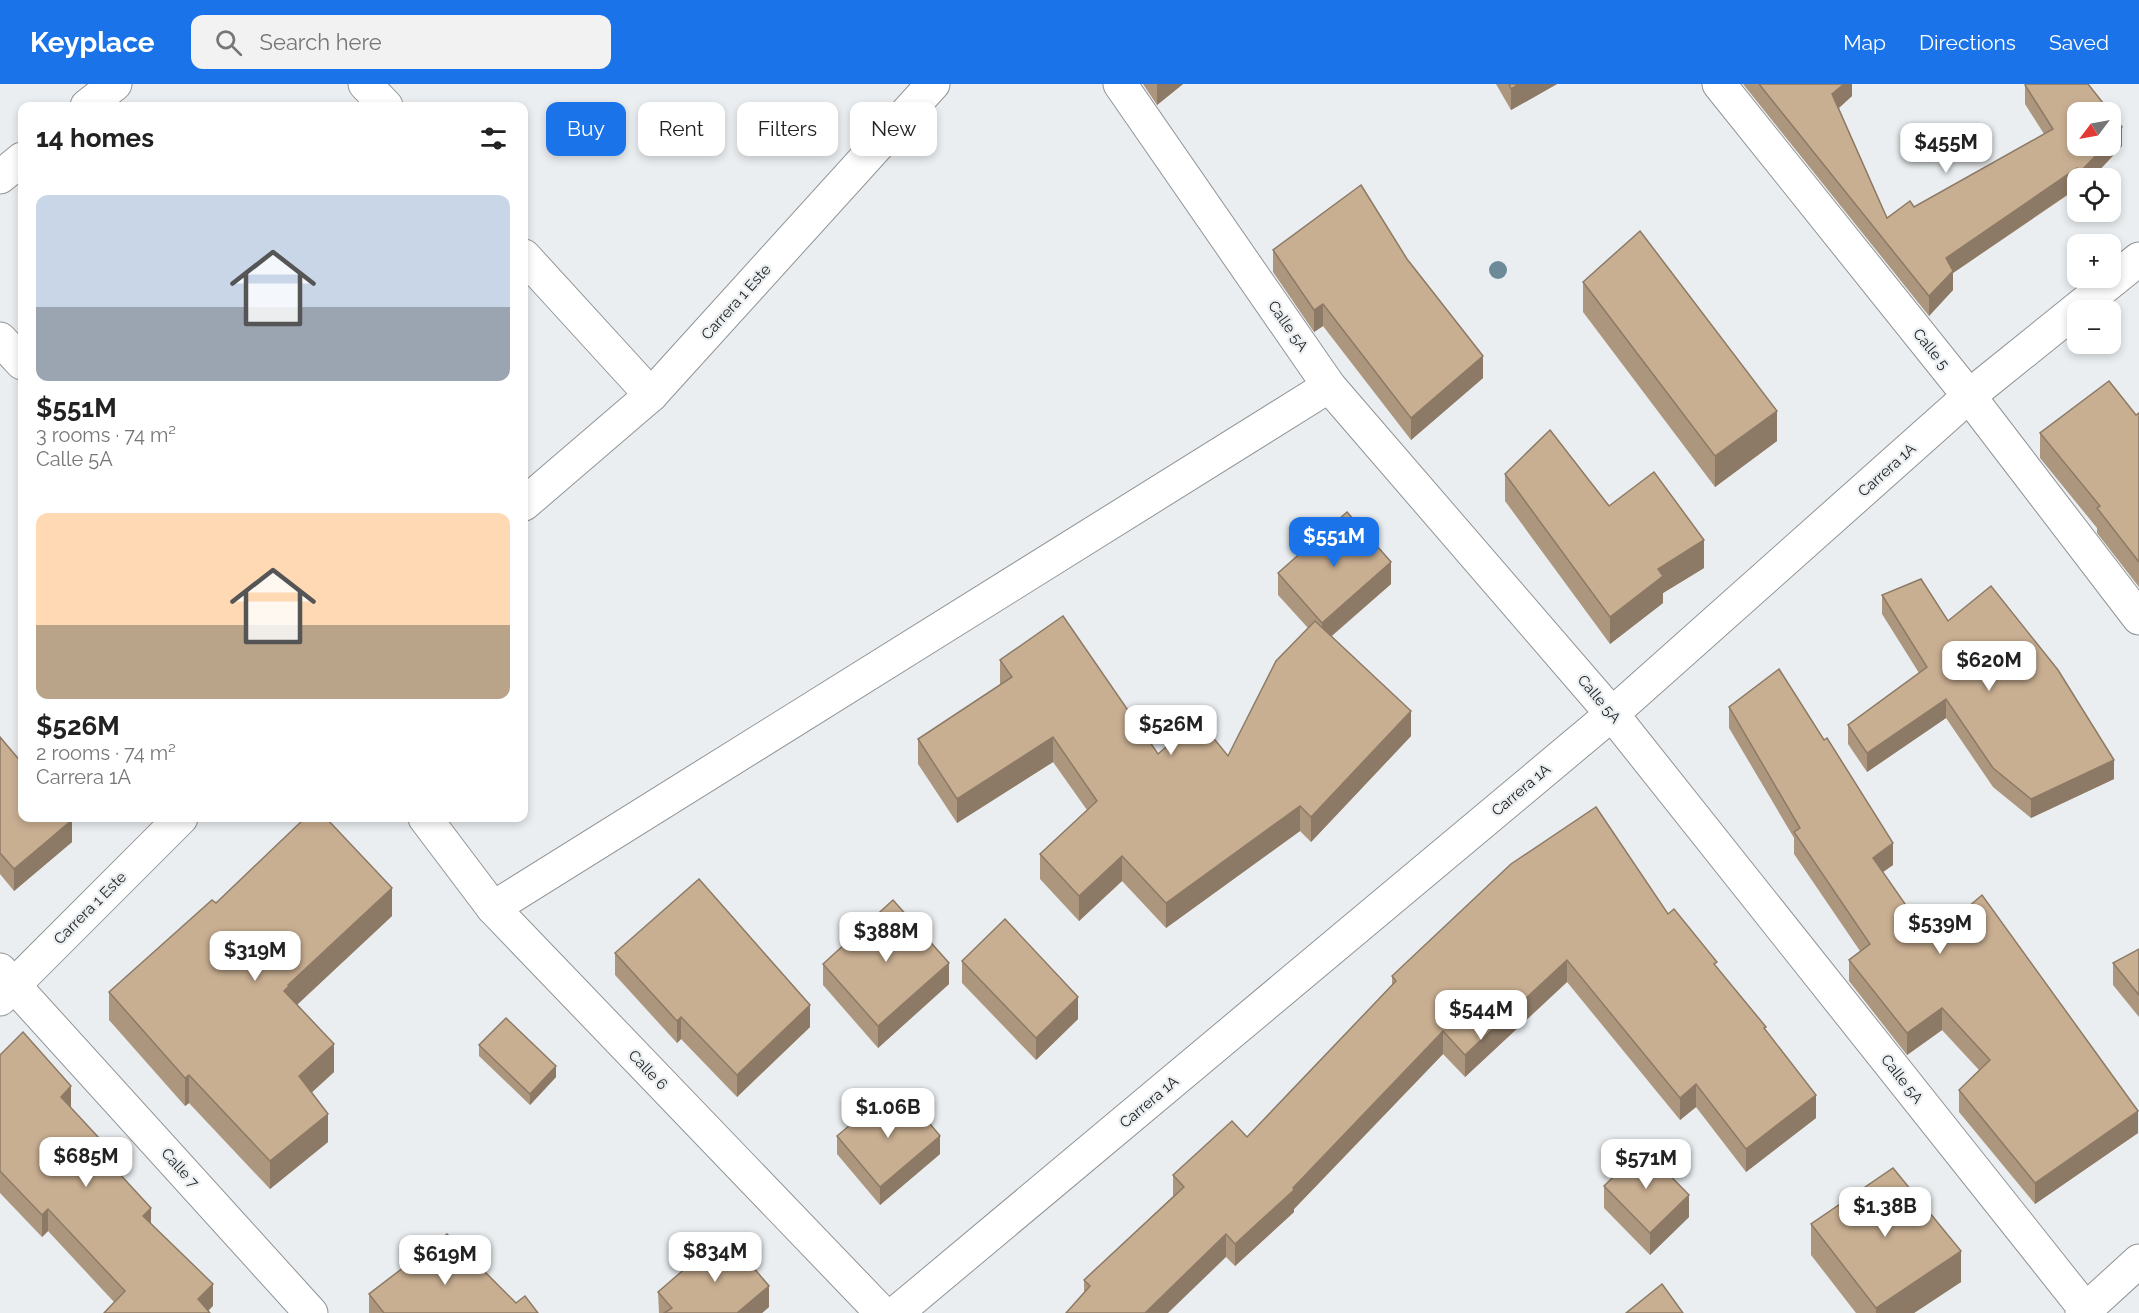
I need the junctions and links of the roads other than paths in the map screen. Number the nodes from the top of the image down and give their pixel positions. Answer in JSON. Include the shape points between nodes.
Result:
{"nodes":[{"id":1,"x":115,"y":84,"type":"edge"},
{"id":2,"x":365,"y":84,"type":"edge"},
{"id":3,"x":933,"y":84,"type":"edge"},
{"id":4,"x":1120,"y":84,"type":"edge"},
{"id":5,"x":1719,"y":84,"type":"edge"},
{"id":6,"x":92,"y":102,"type":"edge"},
{"id":7,"x":382,"y":102,"type":"edge"},
{"id":8,"x":18,"y":162,"type":"edge"},
{"id":9,"x":0,"y":177,"type":"edge"},
{"id":10,"x":2139,"y":259,"type":"edge"},
{"id":11,"x":528,"y":260,"type":"edge"},
{"id":12,"x":0,"y":339,"type":"edge"},
{"id":13,"x":18,"y":359,"type":"edge"},
{"id":14,"x":1329,"y":386,"type":"junction"},
{"id":15,"x":651,"y":395,"type":"junction"},
{"id":16,"x":1969,"y":396,"type":"junction"},
{"id":17,"x":528,"y":501,"type":"edge"},
{"id":18,"x":2139,"y":618,"type":"edge"},
{"id":19,"x":1612,"y":714,"type":"junction"},
{"id":20,"x":177,"y":822,"type":"edge"},
{"id":21,"x":428,"y":822,"type":"edge"},
{"id":22,"x":493,"y":908,"type":"junction"},
{"id":23,"x":4,"y":984,"type":"edge"},
{"id":24,"x":2139,"y":1261,"type":"edge"},
{"id":25,"x":2084,"y":1312,"type":"edge"},
{"id":26,"x":311,"y":1313,"type":"edge"},
{"id":27,"x":882,"y":1313,"type":"edge"},
{"id":28,"x":896,"y":1313,"type":"edge"}],
"edges":[{"from":1,"to":6,"type":"street"},
{"from":2,"to":7,"type":"street"},
{"from":3,"to":15,"type":"street","name":"Carrera 1 Este"},
{"from":4,"to":14,"type":"street","name":"Calle 5A"},
{"from":5,"to":16,"type":"street","name":"Calle 5"},
{"from":8,"to":9,"type":"street"},
{"from":10,"to":16,"type":"street","name":"Carrera 1A"},
{"from":11,"to":15,"type":"street"},
{"from":12,"to":13,"type":"street"},
{"from":14,"to":19,"type":"street","name":"Calle 5A"},
{"from":14,"to":22,"type":"street"},
{"from":15,"to":17,"type":"street","name":"Carrera 1 Este"},
{"from":16,"to":18,"type":"street","name":"Calle 5"},
{"from":16,"to":19,"type":"street","name":"Carrera 1A"},
{"from":19,"to":25,"type":"street","name":"Calle 5A"},
{"from":19,"to":28,"type":"street","name":"Carrera 1A"},
{"from":20,"to":23,"type":"street","name":"Carrera 1 Este"},
{"from":21,"to":22,"type":"street","name":"Calle 6"},
{"from":22,"to":27,"type":"street","name":"Calle 6"},
{"from":23,"to":26,"type":"street","name":"Calle 7"},
{"from":24,"to":25,"type":"street"}]}
